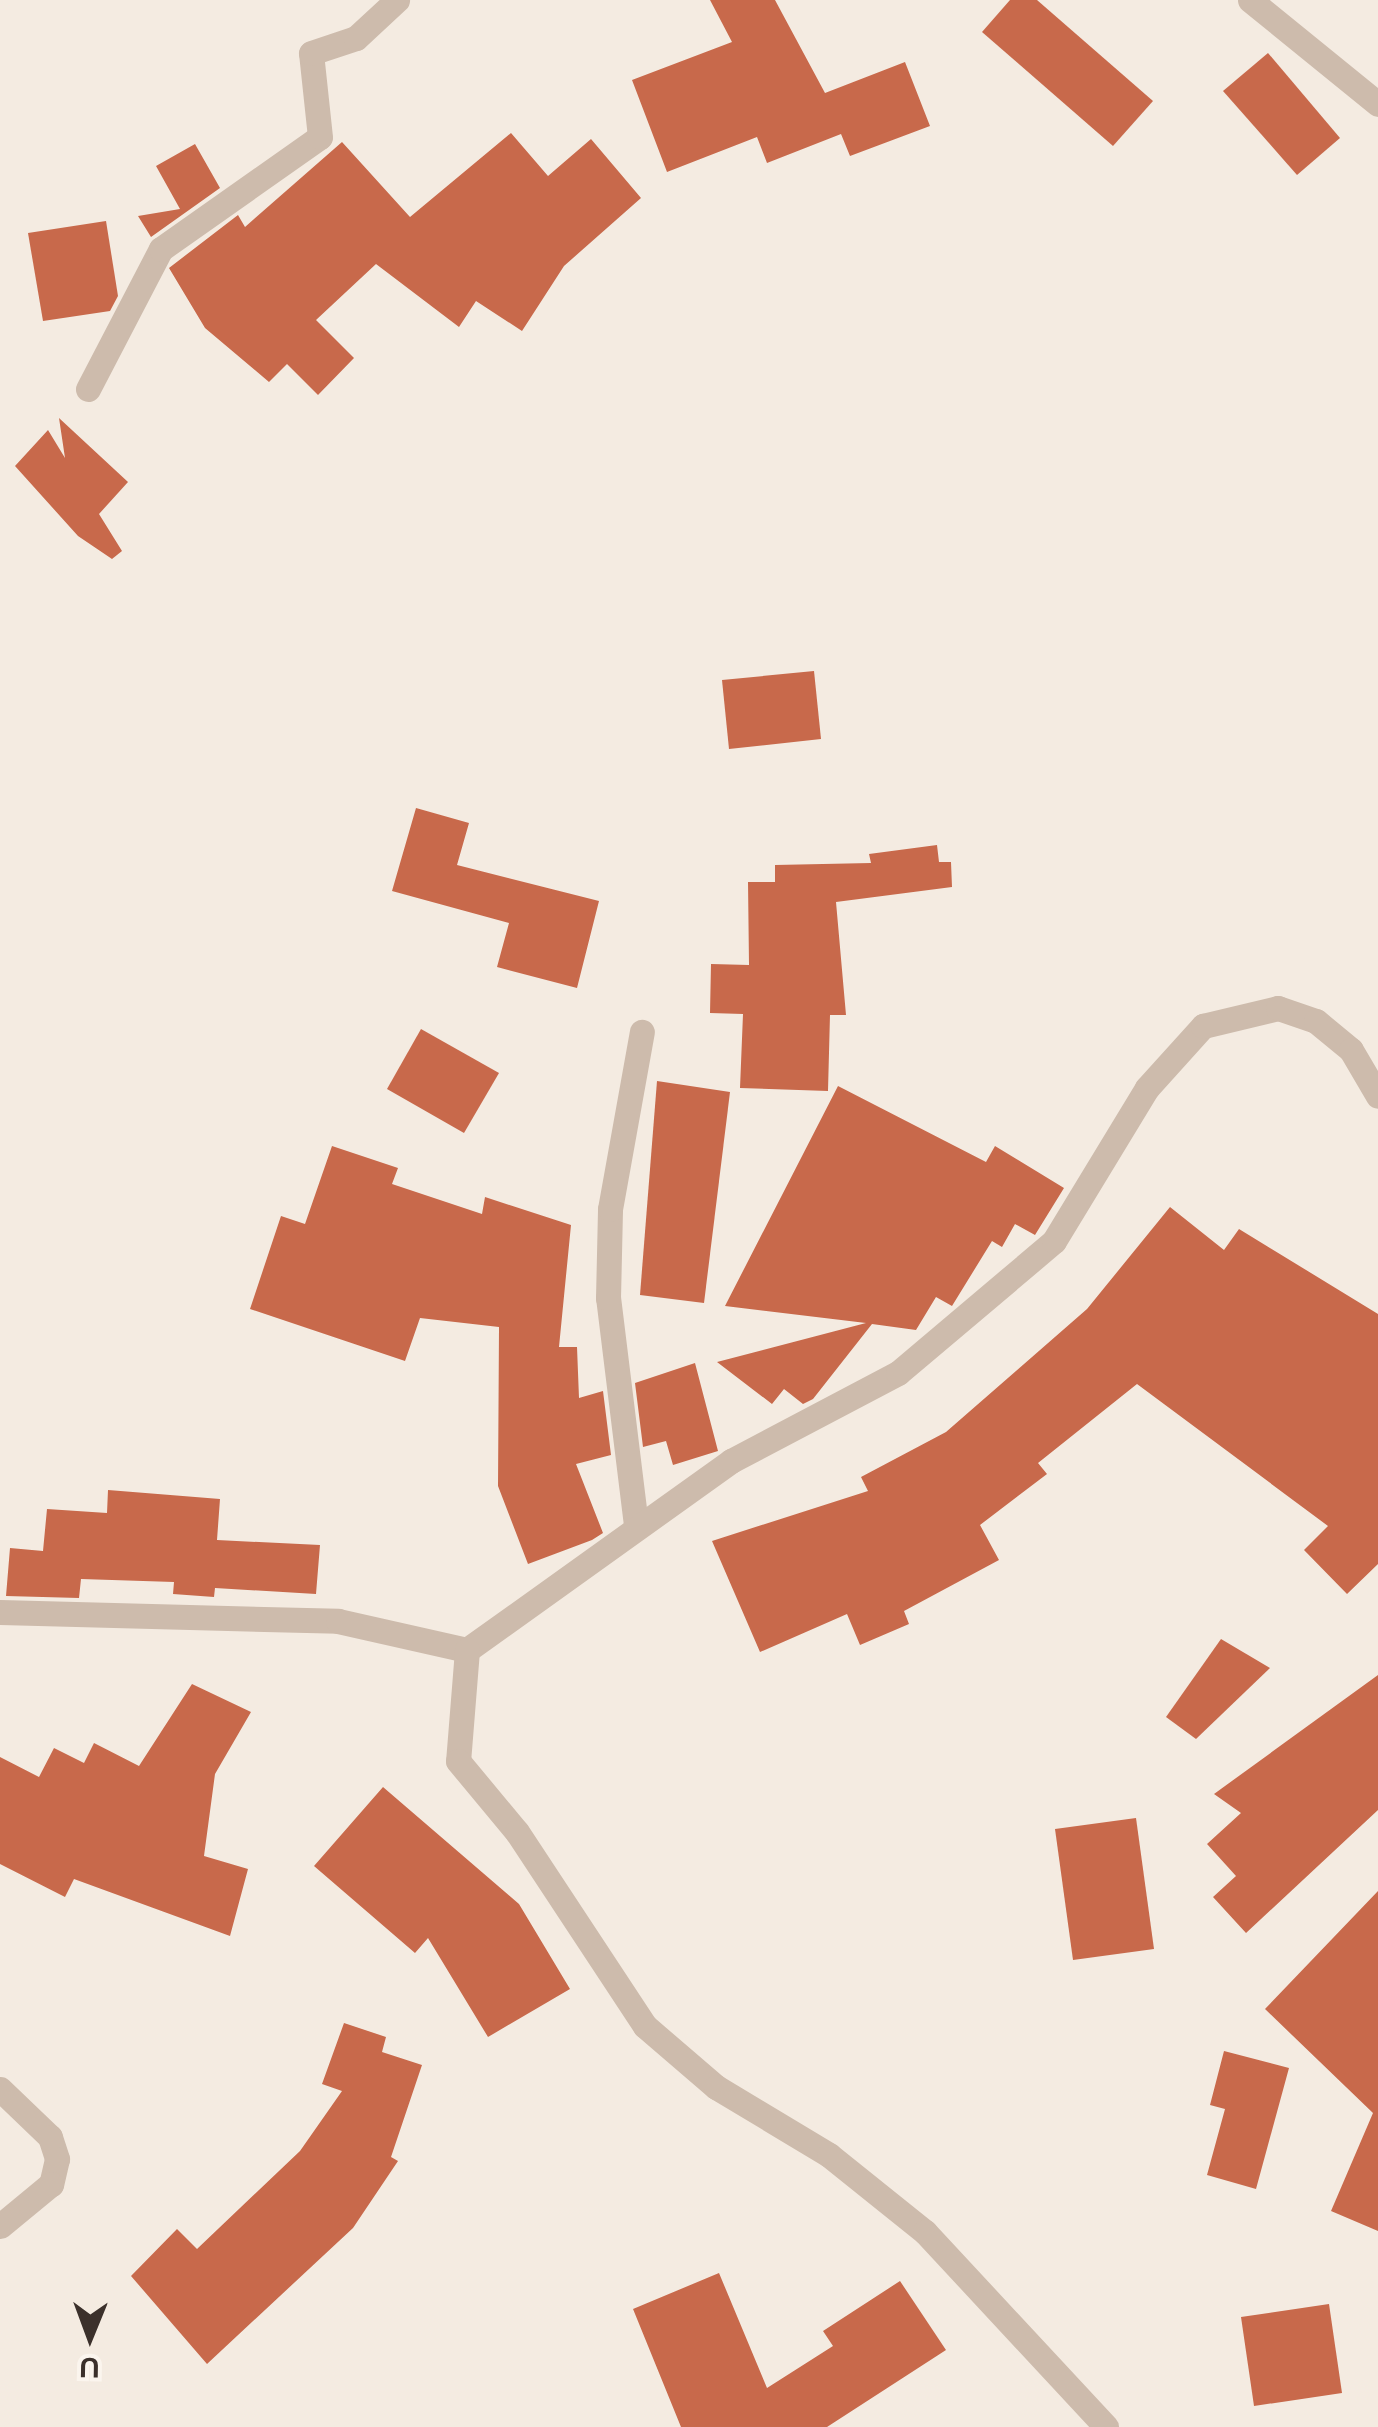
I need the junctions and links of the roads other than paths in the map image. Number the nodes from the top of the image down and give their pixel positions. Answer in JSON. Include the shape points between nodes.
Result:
{"nodes":[{"id":1,"x":398,"y":0,"type":"edge"},
{"id":2,"x":1250,"y":0,"type":"edge"},
{"id":3,"x":1378,"y":104,"type":"edge"},
{"id":4,"x":88,"y":389,"type":"dead end"},
{"id":5,"x":642,"y":1032,"type":"dead end"},
{"id":6,"x":1378,"y":1096,"type":"edge"},
{"id":7,"x":636,"y":1525,"type":"junction"},
{"id":8,"x":0,"y":1612,"type":"edge"},
{"id":9,"x":467,"y":1650,"type":"junction"},
{"id":10,"x":0,"y":2089,"type":"edge"},
{"id":11,"x":0,"y":2226,"type":"edge"},
{"id":12,"x":1106,"y":2427,"type":"edge"}],
"edges":[{"from":1,"to":4,"type":"street","via":[[356,38],[310,53],[320,137],[161,249]]},
{"from":2,"to":3,"type":"street"},
{"from":5,"to":7,"type":"street","via":[[610,1209],[608,1298]]},
{"from":6,"to":7,"type":"street","via":[[1351,1050],[1316,1021],[1278,1008],[1202,1026],[1147,1088],[1054,1241],[898,1373],[730,1461]]},
{"from":7,"to":9,"type":"street"},
{"from":8,"to":9,"type":"street","via":[[338,1621]]},
{"from":9,"to":12,"type":"street","via":[[458,1761],[518,1832],[645,2026],[716,2087],[829,2155],[924,2232]]},
{"from":10,"to":11,"type":"street","via":[[50,2137],[57,2159],[51,2184]]}]}
